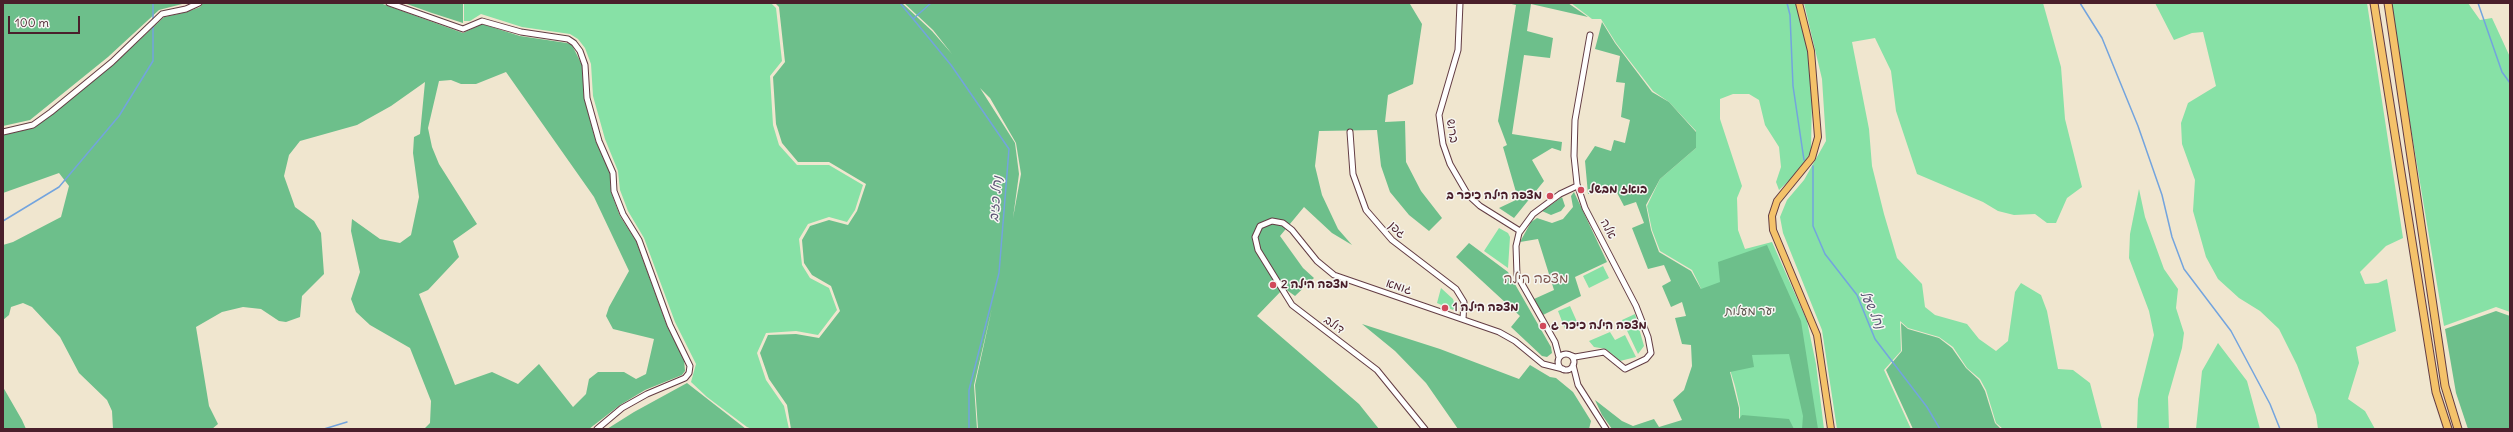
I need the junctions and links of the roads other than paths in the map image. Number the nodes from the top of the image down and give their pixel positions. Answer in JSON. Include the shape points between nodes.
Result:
{"nodes":[{"id":1,"x":199,"y":3,"type":"edge"},
{"id":2,"x":389,"y":3,"type":"edge"},
{"id":3,"x":1460,"y":3,"type":"edge"},
{"id":4,"x":1799,"y":3,"type":"edge"},
{"id":5,"x":2374,"y":3,"type":"edge"},
{"id":6,"x":2388,"y":3,"type":"edge"},
{"id":7,"x":1590,"y":35,"type":"dead end"},
{"id":8,"x":3,"y":132,"type":"edge"},
{"id":9,"x":1350,"y":132,"type":"dead end"},
{"id":10,"x":1577,"y":186,"type":"junction"},
{"id":11,"x":1260,"y":226,"type":"joint"},
{"id":12,"x":1520,"y":231,"type":"junction"},
{"id":13,"x":1463,"y":319,"type":"junction"},
{"id":14,"x":1555,"y":342,"type":"junction"},
{"id":15,"x":1569,"y":355,"type":"junction"},
{"id":16,"x":1588,"y":355,"type":"junction"},
{"id":17,"x":1558,"y":358,"type":"junction"},
{"id":18,"x":1543,"y":364,"type":"junction"},
{"id":19,"x":1573,"y":364,"type":"junction"},
{"id":20,"x":1564,"y":370,"type":"junction"},
{"id":21,"x":1578,"y":385,"type":"junction"},
{"id":22,"x":597,"y":429,"type":"edge"},
{"id":23,"x":1425,"y":429,"type":"edge"},
{"id":24,"x":1606,"y":429,"type":"edge"},
{"id":25,"x":1831,"y":429,"type":"edge"},
{"id":26,"x":2448,"y":429,"type":"edge"},
{"id":27,"x":2458,"y":429,"type":"edge"}],
"edges":[{"from":1,"to":8,"type":"street","via":[[186,9],[162,14],[112,62],[51,112],[32,125]]},
{"from":2,"to":22,"type":"street","via":[[463,29],[482,21],[521,32],[568,39],[580,51],[585,65],[587,98],[599,141],[613,173],[614,191],[623,214],[639,240],[670,324],[690,366],[689,373],[684,378],[622,408]]},
{"from":3,"to":12,"type":"street","name":"ברוש","via":[[1458,50],[1439,115],[1443,144],[1450,164],[1468,194],[1480,206]]},
{"from":4,"to":25,"type":"main road","via":[[1811,51],[1818,137],[1812,158],[1777,201],[1772,216],[1773,230],[1817,335]]},
{"from":5,"to":26,"type":"highway","via":[[2436,392]]},
{"from":6,"to":27,"type":"highway","via":[[2445,386]]},
{"from":7,"to":10,"type":"street","name":"אלה","via":[[1574,120]]},
{"from":9,"to":13,"type":"street","name":"גפן","via":[[1353,174],[1366,210],[1392,240],[1456,289],[1464,302]]},
{"from":10,"to":12,"type":"street","via":[[1560,194],[1538,210]]},
{"from":10,"to":16,"type":"street","name":"אלה","via":[[1585,208],[1629,291],[1651,346],[1650,357],[1625,369],[1604,352]]},
{"from":11,"to":13,"type":"street","name":"גומא","via":[[1277,221],[1287,225],[1317,261],[1334,275]]},
{"from":11,"to":23,"type":"street","name":"דולב","via":[[1255,237],[1258,250],[1292,305],[1377,370]]},
{"from":12,"to":14,"type":"street","via":[[1515,254],[1518,275]]},
{"from":13,"to":18,"type":"street","name":"גומא","via":[[1507,335]]},
{"from":14,"to":15,"type":"street"},
{"from":14,"to":17,"type":"street"},
{"from":15,"to":16,"type":"street","name":"אלה"},
{"from":15,"to":17,"type":"street","name":"אלה"},
{"from":15,"to":19,"type":"street"},
{"from":16,"to":19,"type":"street","name":"אלה"},
{"from":17,"to":18,"type":"street","name":"אלה","via":[[1550,365]]},
{"from":17,"to":20,"type":"street","via":[[1558,365]]},
{"from":18,"to":20,"type":"street"},
{"from":19,"to":20,"type":"street","name":"אלה"},
{"from":19,"to":21,"type":"street"},
{"from":20,"to":21,"type":"street"},
{"from":21,"to":24,"type":"street"}]}
